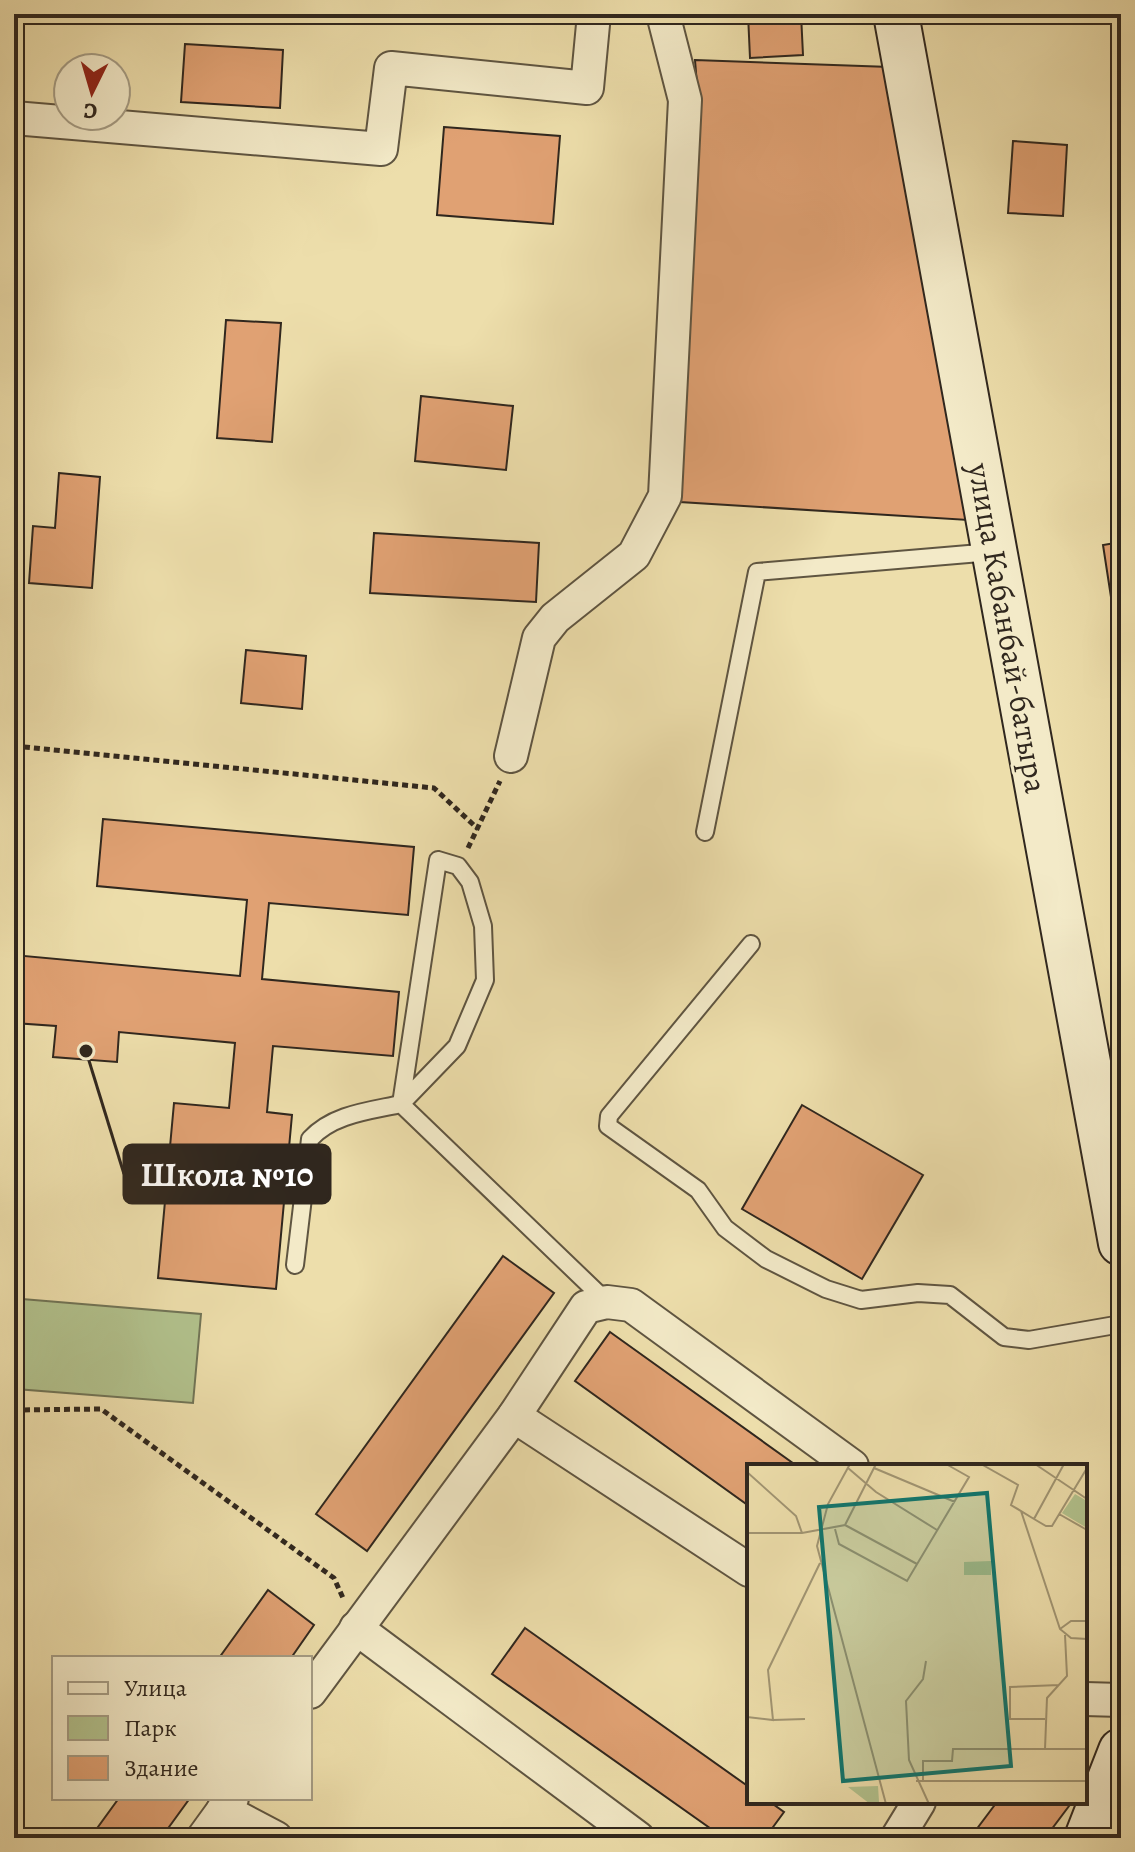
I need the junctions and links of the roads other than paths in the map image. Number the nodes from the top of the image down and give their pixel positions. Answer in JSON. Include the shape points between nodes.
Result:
{"nodes":[{"id":1,"x":594,"y":14,"type":"edge"},
{"id":2,"x":663,"y":14,"type":"edge"},
{"id":3,"x":896,"y":14,"type":"edge"},
{"id":4,"x":14,"y":118,"type":"edge"},
{"id":5,"x":994,"y":552,"type":"junction"},
{"id":6,"x":511,"y":756,"type":"road end"},
{"id":7,"x":705,"y":832,"type":"dead end"},
{"id":8,"x":751,"y":944,"type":"dead end"},
{"id":9,"x":401,"y":1104,"type":"junction"},
{"id":10,"x":1121,"y":1243,"type":"edge"},
{"id":11,"x":295,"y":1265,"type":"dead end"},
{"id":12,"x":607,"y":1302,"type":"junction"},
{"id":13,"x":1121,"y":1324,"type":"edge"},
{"id":14,"x":514,"y":1416,"type":"junction"},
{"id":15,"x":849,"y":1464,"type":"edge"},
{"id":16,"x":747,"y":1569,"type":"edge"},
{"id":17,"x":356,"y":1628,"type":"junction"},
{"id":18,"x":312,"y":1689,"type":"edge"},
{"id":19,"x":1087,"y":1699,"type":"edge"},
{"id":20,"x":1121,"y":1700,"type":"edge"},
{"id":21,"x":1121,"y":1751,"type":"edge"},
{"id":22,"x":227,"y":1804,"type":"edge"},
{"id":23,"x":918,"y":1804,"type":"edge"},
{"id":24,"x":203,"y":1838,"type":"edge"},
{"id":25,"x":276,"y":1838,"type":"edge"},
{"id":26,"x":638,"y":1838,"type":"edge"},
{"id":27,"x":897,"y":1838,"type":"edge"},
{"id":28,"x":1087,"y":1838,"type":"edge"}],
"edges":[{"from":1,"to":4,"type":"street","via":[[587,88],[391,68],[381,149]]},
{"from":2,"to":6,"type":"street","via":[[685,100],[665,496],[634,555],[555,618],[539,638]]},
{"from":3,"to":5,"type":"main road","name":"улица Кабанбай-батыра"},
{"from":5,"to":7,"type":"lane","via":[[757,572]]},
{"from":5,"to":10,"type":"main road","name":"улица Кабанбай-батыра"},
{"from":8,"to":13,"type":"lane","via":[[609,1116],[608,1126],[698,1190],[725,1228],[766,1259],[826,1289],[861,1300],[950,1295],[1004,1337],[1029,1340]]},
{"from":9,"to":9,"type":"lane","via":[[438,860],[458,866],[470,882],[483,926],[485,980],[457,1046]]},
{"from":9,"to":11,"type":"lane","via":[[338,1119],[310,1139]]},
{"from":9,"to":12,"type":"lane"},
{"from":12,"to":14,"type":"street","via":[[586,1307]]},
{"from":12,"to":15,"type":"street","via":[[631,1305]]},
{"from":14,"to":16,"type":"street"},
{"from":14,"to":17,"type":"street"},
{"from":17,"to":18,"type":"street"},
{"from":17,"to":26,"type":"street"},
{"from":19,"to":20,"type":"street"},
{"from":21,"to":28,"type":"main road"},
{"from":22,"to":24,"type":"street"},
{"from":22,"to":25,"type":"street"},
{"from":23,"to":27,"type":"street"}]}
